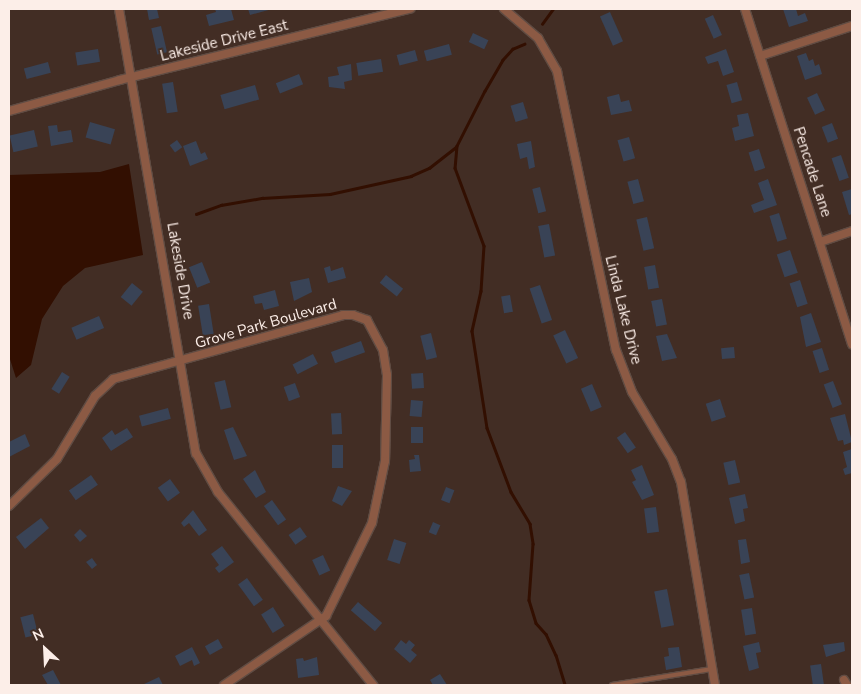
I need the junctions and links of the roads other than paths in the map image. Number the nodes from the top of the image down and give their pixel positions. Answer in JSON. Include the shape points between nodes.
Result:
{"nodes":[{"id":1,"x":119,"y":9,"type":"edge"},
{"id":2,"x":410,"y":9,"type":"edge"},
{"id":3,"x":504,"y":9,"type":"edge"},
{"id":4,"x":745,"y":9,"type":"edge"},
{"id":5,"x":852,"y":26,"type":"edge"},
{"id":6,"x":760,"y":56,"type":"junction"},
{"id":7,"x":131,"y":78,"type":"junction"},
{"id":8,"x":9,"y":111,"type":"edge"},
{"id":9,"x":852,"y":231,"type":"edge"},
{"id":10,"x":820,"y":242,"type":"junction"},
{"id":11,"x":852,"y":344,"type":"edge"},
{"id":12,"x":181,"y":361,"type":"junction"},
{"id":13,"x":9,"y":506,"type":"edge"},
{"id":14,"x":321,"y":620,"type":"junction"},
{"id":15,"x":712,"y":669,"type":"junction"},
{"id":16,"x":224,"y":685,"type":"edge"},
{"id":17,"x":373,"y":685,"type":"edge"},
{"id":18,"x":612,"y":685,"type":"edge"},
{"id":19,"x":715,"y":685,"type":"edge"}],
"edges":[{"from":1,"to":7,"type":"street","name":"Lakeside Drive"},
{"from":2,"to":7,"type":"street","name":"Lakeside Drive East"},
{"from":3,"to":15,"type":"street","name":"Linda Lake Drive","via":[[538,38],[557,71],[616,350],[632,392],[672,459],[681,482]]},
{"from":4,"to":6,"type":"street","name":"Pencade Lane"},
{"from":5,"to":6,"type":"street"},
{"from":6,"to":10,"type":"street","name":"Pencade Lane"},
{"from":7,"to":8,"type":"street"},
{"from":7,"to":12,"type":"street","name":"Lakeside Drive"},
{"from":9,"to":10,"type":"street"},
{"from":10,"to":11,"type":"street","name":"Pencade Lane"},
{"from":12,"to":13,"type":"street","name":"Grove Park Boulevard","via":[[126,373],[106,384],[95,396],[62,453]]},
{"from":12,"to":14,"type":"street","name":"Lakeside Drive","via":[[192,437],[201,465],[218,492]]},
{"from":12,"to":14,"type":"street","name":"Grove Park Boulevard","via":[[343,315],[361,316],[372,326],[383,350],[387,375],[383,482],[362,546],[332,606]]},
{"from":14,"to":16,"type":"street","name":"Grove Park Boulevard"},
{"from":14,"to":17,"type":"street","name":"Lakeside Drive"},
{"from":15,"to":18,"type":"lane"},
{"from":15,"to":19,"type":"street","name":"Linda Lake Drive"}]}
